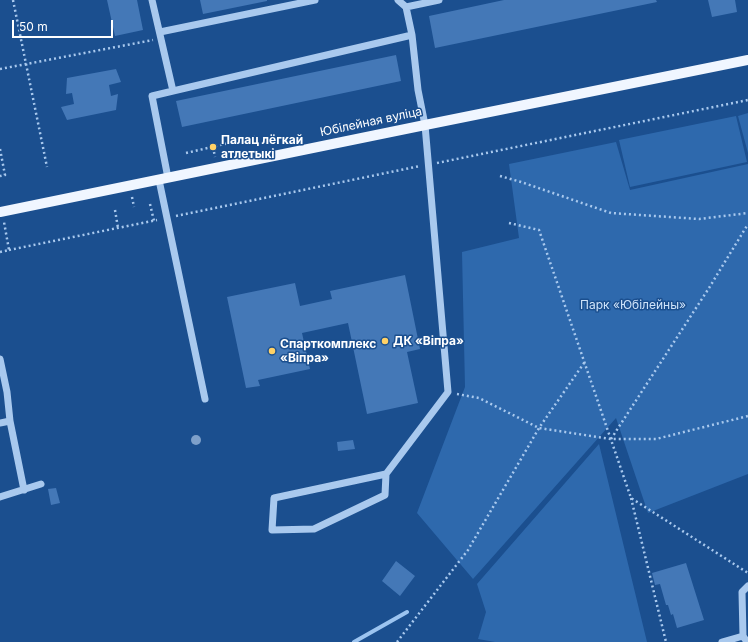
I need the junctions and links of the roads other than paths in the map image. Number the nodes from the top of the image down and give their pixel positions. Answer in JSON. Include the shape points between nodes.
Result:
{"nodes":[{"id":1,"x":152,"y":0,"type":"edge"},
{"id":2,"x":315,"y":0,"type":"edge"},
{"id":3,"x":398,"y":0,"type":"edge"},
{"id":4,"x":439,"y":0,"type":"edge"},
{"id":5,"x":430,"y":1,"type":"edge"},
{"id":6,"x":406,"y":7,"type":"junction"},
{"id":7,"x":161,"y":35,"type":"junction"},
{"id":8,"x":412,"y":35,"type":"junction"},
{"id":9,"x":748,"y":60,"type":"edge"},
{"id":10,"x":173,"y":91,"type":"junction"},
{"id":11,"x":425,"y":124,"type":"junction"},
{"id":12,"x":163,"y":179,"type":"junction"},
{"id":13,"x":1,"y":212,"type":"edge"},
{"id":14,"x":0,"y":359,"type":"edge"},
{"id":15,"x":205,"y":399,"type":"dead end"},
{"id":16,"x":10,"y":421,"type":"junction"},
{"id":17,"x":0,"y":423,"type":"edge"},
{"id":18,"x":386,"y":474,"type":"junction"},
{"id":19,"x":41,"y":484,"type":"dead end"},
{"id":20,"x":24,"y":490,"type":"junction"},
{"id":21,"x":0,"y":497,"type":"edge"},
{"id":22,"x":748,"y":586,"type":"edge"},
{"id":23,"x":745,"y":639,"type":"edge"},
{"id":24,"x":722,"y":642,"type":"edge"}],
"edges":[{"from":1,"to":7,"type":"lane"},
{"from":2,"to":7,"type":"lane"},
{"from":3,"to":6,"type":"lane"},
{"from":4,"to":5,"type":"lane"},
{"from":5,"to":6,"type":"lane"},
{"from":6,"to":8,"type":"lane"},
{"from":7,"to":10,"type":"lane"},
{"from":8,"to":10,"type":"lane"},
{"from":8,"to":11,"type":"lane","via":[[418,90]]},
{"from":9,"to":11,"type":"main road","name":"Юбілейная вуліца"},
{"from":10,"to":12,"type":"lane","via":[[152,96]]},
{"from":11,"to":12,"type":"main road","name":"Юбілейная вуліца"},
{"from":11,"to":18,"type":"lane","via":[[448,392]]},
{"from":12,"to":13,"type":"main road","name":"Юбілейная вуліца"},
{"from":12,"to":15,"type":"lane","via":[[168,218]]},
{"from":14,"to":16,"type":"lane"},
{"from":16,"to":17,"type":"lane"},
{"from":16,"to":20,"type":"lane"},
{"from":18,"to":18,"type":"lane","via":[[385,495],[314,529],[272,530],[274,498]]},
{"from":19,"to":20,"type":"lane"},
{"from":20,"to":21,"type":"lane"},
{"from":22,"to":23,"type":"lane","via":[[742,592]]},
{"from":23,"to":24,"type":"lane"}]}
